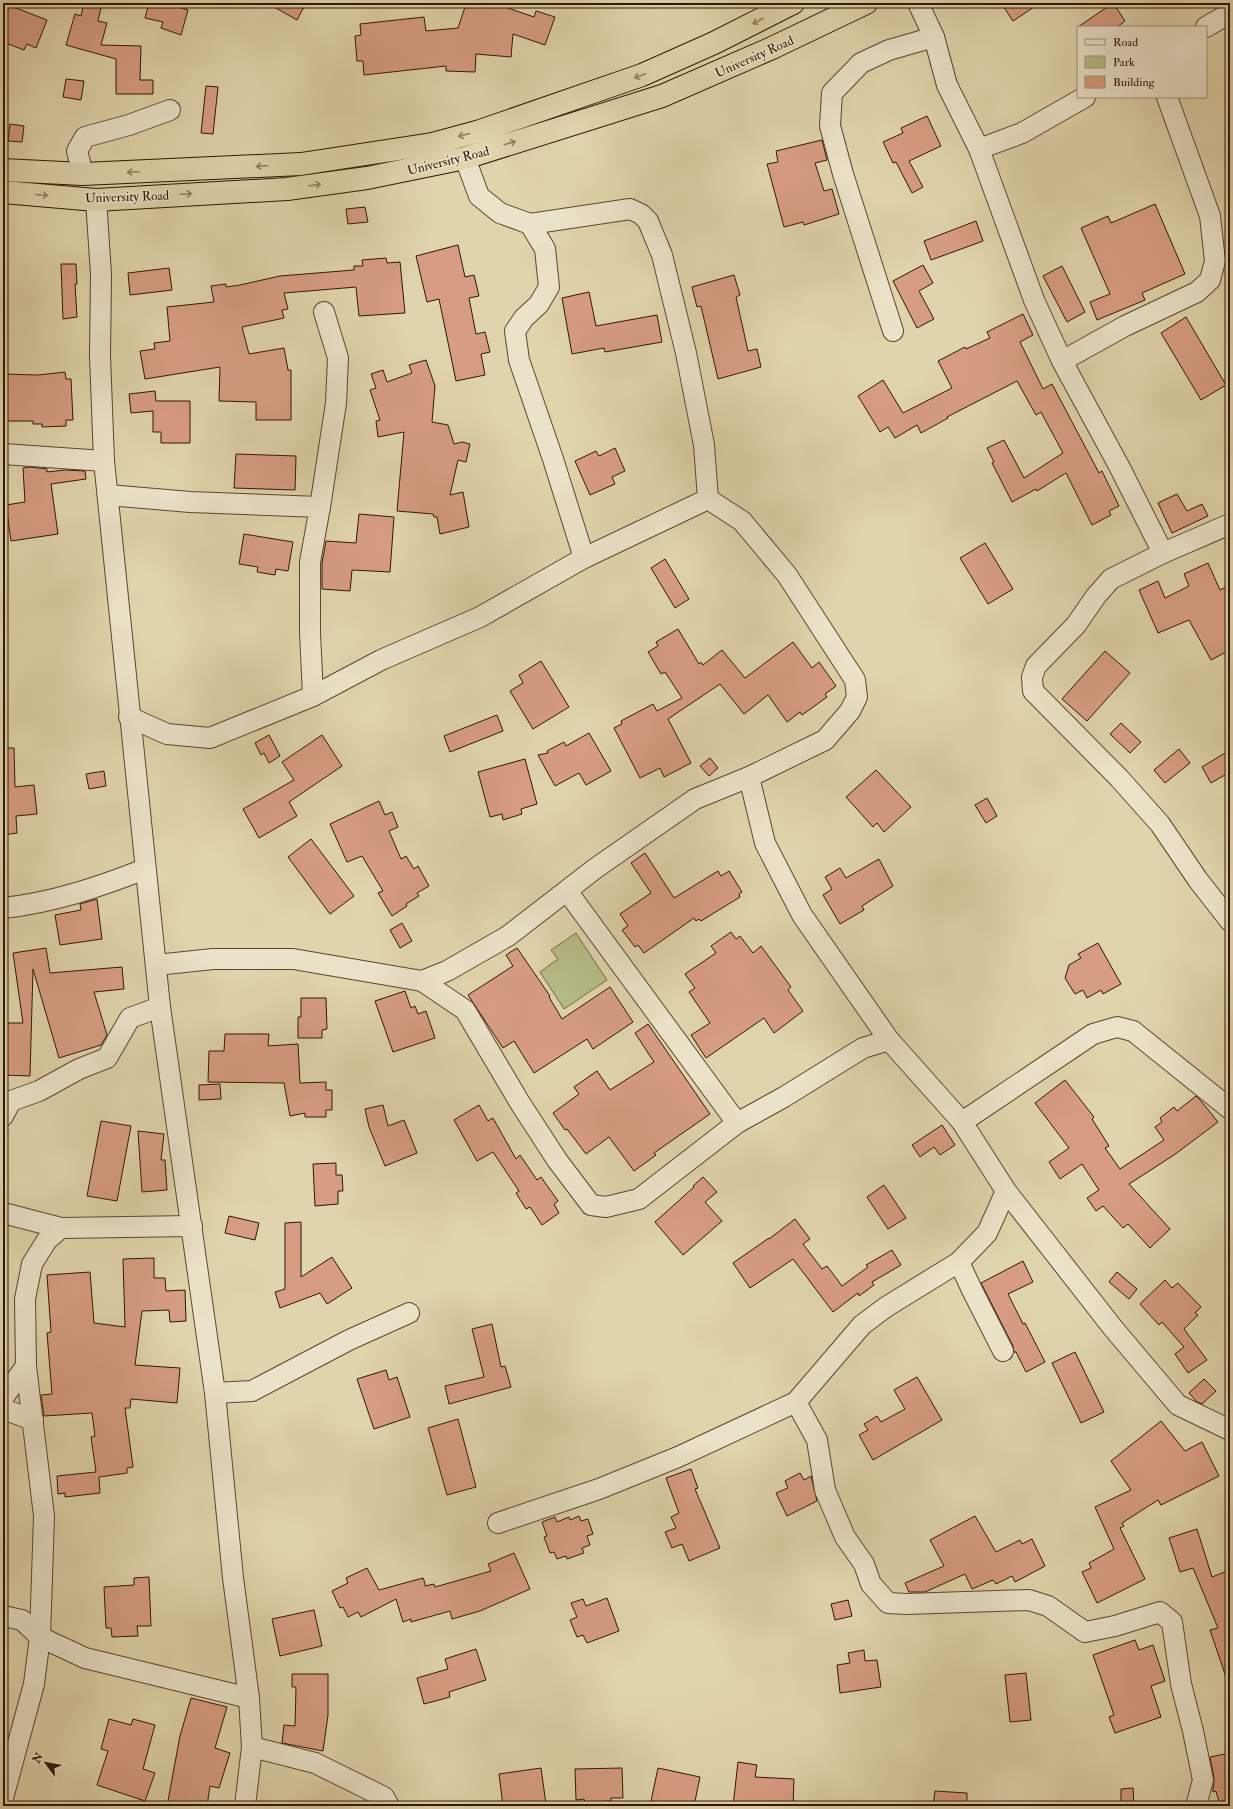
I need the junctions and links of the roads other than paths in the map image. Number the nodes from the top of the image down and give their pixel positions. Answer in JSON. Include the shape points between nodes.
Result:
{"nodes":[{"id":1,"x":793,"y":3,"type":"edge"},
{"id":2,"x":866,"y":3,"type":"edge"},
{"id":3,"x":918,"y":3,"type":"edge"},
{"id":4,"x":1230,"y":13,"type":"edge"},
{"id":5,"x":1207,"y":26,"type":"edge"},
{"id":6,"x":934,"y":37,"type":"junction"},
{"id":7,"x":1083,"y":98,"type":"edge"},
{"id":8,"x":1168,"y":98,"type":"edge"},
{"id":9,"x":170,"y":110,"type":"dead end"},
{"id":10,"x":979,"y":149,"type":"junction"},
{"id":11,"x":465,"y":158,"type":"junction"},
{"id":12,"x":3,"y":170,"type":"edge"},
{"id":13,"x":83,"y":174,"type":"junction"},
{"id":14,"x":3,"y":192,"type":"edge"},
{"id":15,"x":96,"y":200,"type":"junction"},
{"id":16,"x":530,"y":224,"type":"junction"},
{"id":17,"x":324,"y":312,"type":"dead end"},
{"id":18,"x":893,"y":331,"type":"dead end"},
{"id":19,"x":1062,"y":361,"type":"junction"},
{"id":20,"x":3,"y":454,"type":"edge"},
{"id":21,"x":104,"y":461,"type":"junction"},
{"id":22,"x":108,"y":495,"type":"junction"},
{"id":23,"x":708,"y":499,"type":"junction"},
{"id":24,"x":320,"y":507,"type":"junction"},
{"id":25,"x":1230,"y":524,"type":"edge"},
{"id":26,"x":1163,"y":553,"type":"junction"},
{"id":27,"x":584,"y":558,"type":"junction"},
{"id":28,"x":314,"y":696,"type":"junction"},
{"id":29,"x":129,"y":717,"type":"junction"},
{"id":30,"x":749,"y":777,"type":"junction"},
{"id":31,"x":145,"y":869,"type":"junction"},
{"id":32,"x":567,"y":891,"type":"junction"},
{"id":33,"x":3,"y":908,"type":"edge"},
{"id":34,"x":1230,"y":921,"type":"edge"},
{"id":35,"x":156,"y":965,"type":"junction"},
{"id":36,"x":422,"y":981,"type":"junction"},
{"id":37,"x":160,"y":1007,"type":"junction"},
{"id":38,"x":889,"y":1040,"type":"junction"},
{"id":39,"x":1230,"y":1109,"type":"edge"},
{"id":40,"x":3,"y":1116,"type":"edge"},
{"id":41,"x":962,"y":1122,"type":"junction"},
{"id":42,"x":737,"y":1123,"type":"junction"},
{"id":43,"x":1006,"y":1191,"type":"junction"},
{"id":44,"x":3,"y":1213,"type":"edge"},
{"id":45,"x":192,"y":1226,"type":"junction"},
{"id":46,"x":61,"y":1228,"type":"junction"},
{"id":47,"x":960,"y":1262,"type":"junction"},
{"id":48,"x":409,"y":1313,"type":"dead end"},
{"id":49,"x":1003,"y":1351,"type":"dead end"},
{"id":50,"x":26,"y":1366,"type":"junction"},
{"id":51,"x":215,"y":1393,"type":"junction"},
{"id":52,"x":3,"y":1398,"type":"edge"},
{"id":53,"x":796,"y":1402,"type":"junction"},
{"id":54,"x":3,"y":1409,"type":"edge"},
{"id":55,"x":33,"y":1420,"type":"junction"},
{"id":56,"x":1230,"y":1430,"type":"edge"},
{"id":57,"x":498,"y":1523,"type":"dead end"},
{"id":58,"x":3,"y":1616,"type":"edge"},
{"id":59,"x":40,"y":1636,"type":"junction"},
{"id":60,"x":249,"y":1698,"type":"junction"},
{"id":61,"x":252,"y":1747,"type":"junction"},
{"id":62,"x":3,"y":1798,"type":"edge"},
{"id":63,"x":245,"y":1806,"type":"edge"},
{"id":64,"x":389,"y":1806,"type":"edge"},
{"id":65,"x":1196,"y":1806,"type":"edge"}],
"edges":[{"from":1,"to":13,"type":"highway","name":"University Road","one_way":true,"via":[[714,43],[642,75],[480,131],[432,144],[301,164]]},
{"from":11,"to":2,"type":"highway","name":"University Road","one_way":true,"via":[[662,96]]},
{"from":3,"to":6,"type":"street"},
{"from":4,"to":5,"type":"street"},
{"from":6,"to":10,"type":"street","via":[[947,85]]},
{"from":6,"to":18,"type":"street","via":[[889,50],[861,63],[832,93],[830,126]]},
{"from":7,"to":10,"type":"street","via":[[1022,133]]},
{"from":8,"to":19,"type":"street","via":[[1210,216],[1215,261],[1210,280],[1197,292],[1125,326]]},
{"from":9,"to":13,"type":"street","via":[[85,137],[77,152]]},
{"from":10,"to":19,"type":"street","via":[[1034,300]]},
{"from":15,"to":11,"type":"highway","name":"University Road","one_way":true,"via":[[287,189],[367,178]]},
{"from":11,"to":16,"type":"street","via":[[479,196],[500,214]]},
{"from":12,"to":13,"type":"highway","name":"University Road"},
{"from":14,"to":15,"type":"highway","name":"University Road","one_way":true},
{"from":15,"to":21,"type":"street","via":[[101,274],[100,356]]},
{"from":16,"to":23,"type":"street","via":[[630,209],[648,221],[662,255],[686,353],[704,445]]},
{"from":16,"to":27,"type":"street","via":[[546,249],[549,287],[539,304],[515,331],[519,360]]},
{"from":17,"to":24,"type":"street","via":[[338,358],[336,403]]},
{"from":19,"to":26,"type":"street"},
{"from":20,"to":21,"type":"street"},
{"from":21,"to":22,"type":"street"},
{"from":22,"to":24,"type":"street","via":[[190,502]]},
{"from":22,"to":29,"type":"street"},
{"from":23,"to":27,"type":"street"},
{"from":23,"to":30,"type":"street","via":[[742,521],[787,575],[855,680],[857,697],[854,704],[825,740]]},
{"from":24,"to":28,"type":"street","via":[[310,562],[310,633]]},
{"from":25,"to":26,"type":"street"},
{"from":26,"to":34,"type":"street","via":[[1111,579],[1076,625],[1036,666],[1032,677],[1033,691],[1119,778],[1160,824]]},
{"from":27,"to":28,"type":"street","via":[[480,617],[382,660]]},
{"from":28,"to":29,"type":"street","via":[[210,738],[167,734]]},
{"from":29,"to":31,"type":"street"},
{"from":30,"to":32,"type":"street","via":[[695,799]]},
{"from":30,"to":38,"type":"street","via":[[765,843],[802,915]]},
{"from":31,"to":33,"type":"street","via":[[100,886],[27,906]]},
{"from":31,"to":35,"type":"street"},
{"from":32,"to":36,"type":"street","via":[[508,936],[447,971]]},
{"from":32,"to":42,"type":"street"},
{"from":35,"to":36,"type":"street","via":[[213,959],[293,959]]},
{"from":35,"to":37,"type":"street"},
{"from":36,"to":42,"type":"street","via":[[465,1010],[520,1103],[557,1160],[591,1205],[606,1208],[638,1199]]},
{"from":37,"to":40,"type":"street","via":[[130,1018],[107,1058],[79,1069],[39,1092],[11,1101]]},
{"from":37,"to":45,"type":"street"},
{"from":38,"to":41,"type":"street"},
{"from":38,"to":42,"type":"street","via":[[862,1048]]},
{"from":39,"to":41,"type":"street","via":[[1133,1031],[1117,1027],[1093,1034]]},
{"from":41,"to":43,"type":"street"},
{"from":43,"to":47,"type":"street","via":[[987,1233]]},
{"from":43,"to":56,"type":"street","via":[[1113,1328],[1178,1405]]},
{"from":44,"to":46,"type":"street"},
{"from":45,"to":46,"type":"street"},
{"from":45,"to":51,"type":"street"},
{"from":46,"to":50,"type":"street","via":[[47,1240],[32,1264],[26,1299]]},
{"from":47,"to":49,"type":"street"},
{"from":47,"to":53,"type":"street","via":[[886,1307],[862,1325]]},
{"from":48,"to":51,"type":"street","via":[[349,1340],[252,1391]]},
{"from":50,"to":52,"type":"street"},
{"from":50,"to":55,"type":"street"},
{"from":51,"to":60,"type":"street","via":[[233,1578]]},
{"from":53,"to":57,"type":"street","via":[[678,1457],[599,1489]]},
{"from":53,"to":65,"type":"street","via":[[817,1440],[825,1490],[845,1537],[864,1564],[871,1584],[888,1603],[1029,1600],[1048,1606],[1085,1632],[1160,1612],[1172,1622],[1181,1684],[1203,1780]]},
{"from":54,"to":55,"type":"street"},
{"from":55,"to":59,"type":"street","via":[[44,1516]]},
{"from":58,"to":59,"type":"street","via":[[22,1620]]},
{"from":59,"to":60,"type":"street","via":[[85,1658]]},
{"from":59,"to":62,"type":"street","via":[[34,1684]]},
{"from":60,"to":61,"type":"street"},
{"from":61,"to":63,"type":"street"},
{"from":61,"to":64,"type":"street","via":[[315,1763],[384,1797]]}]}
